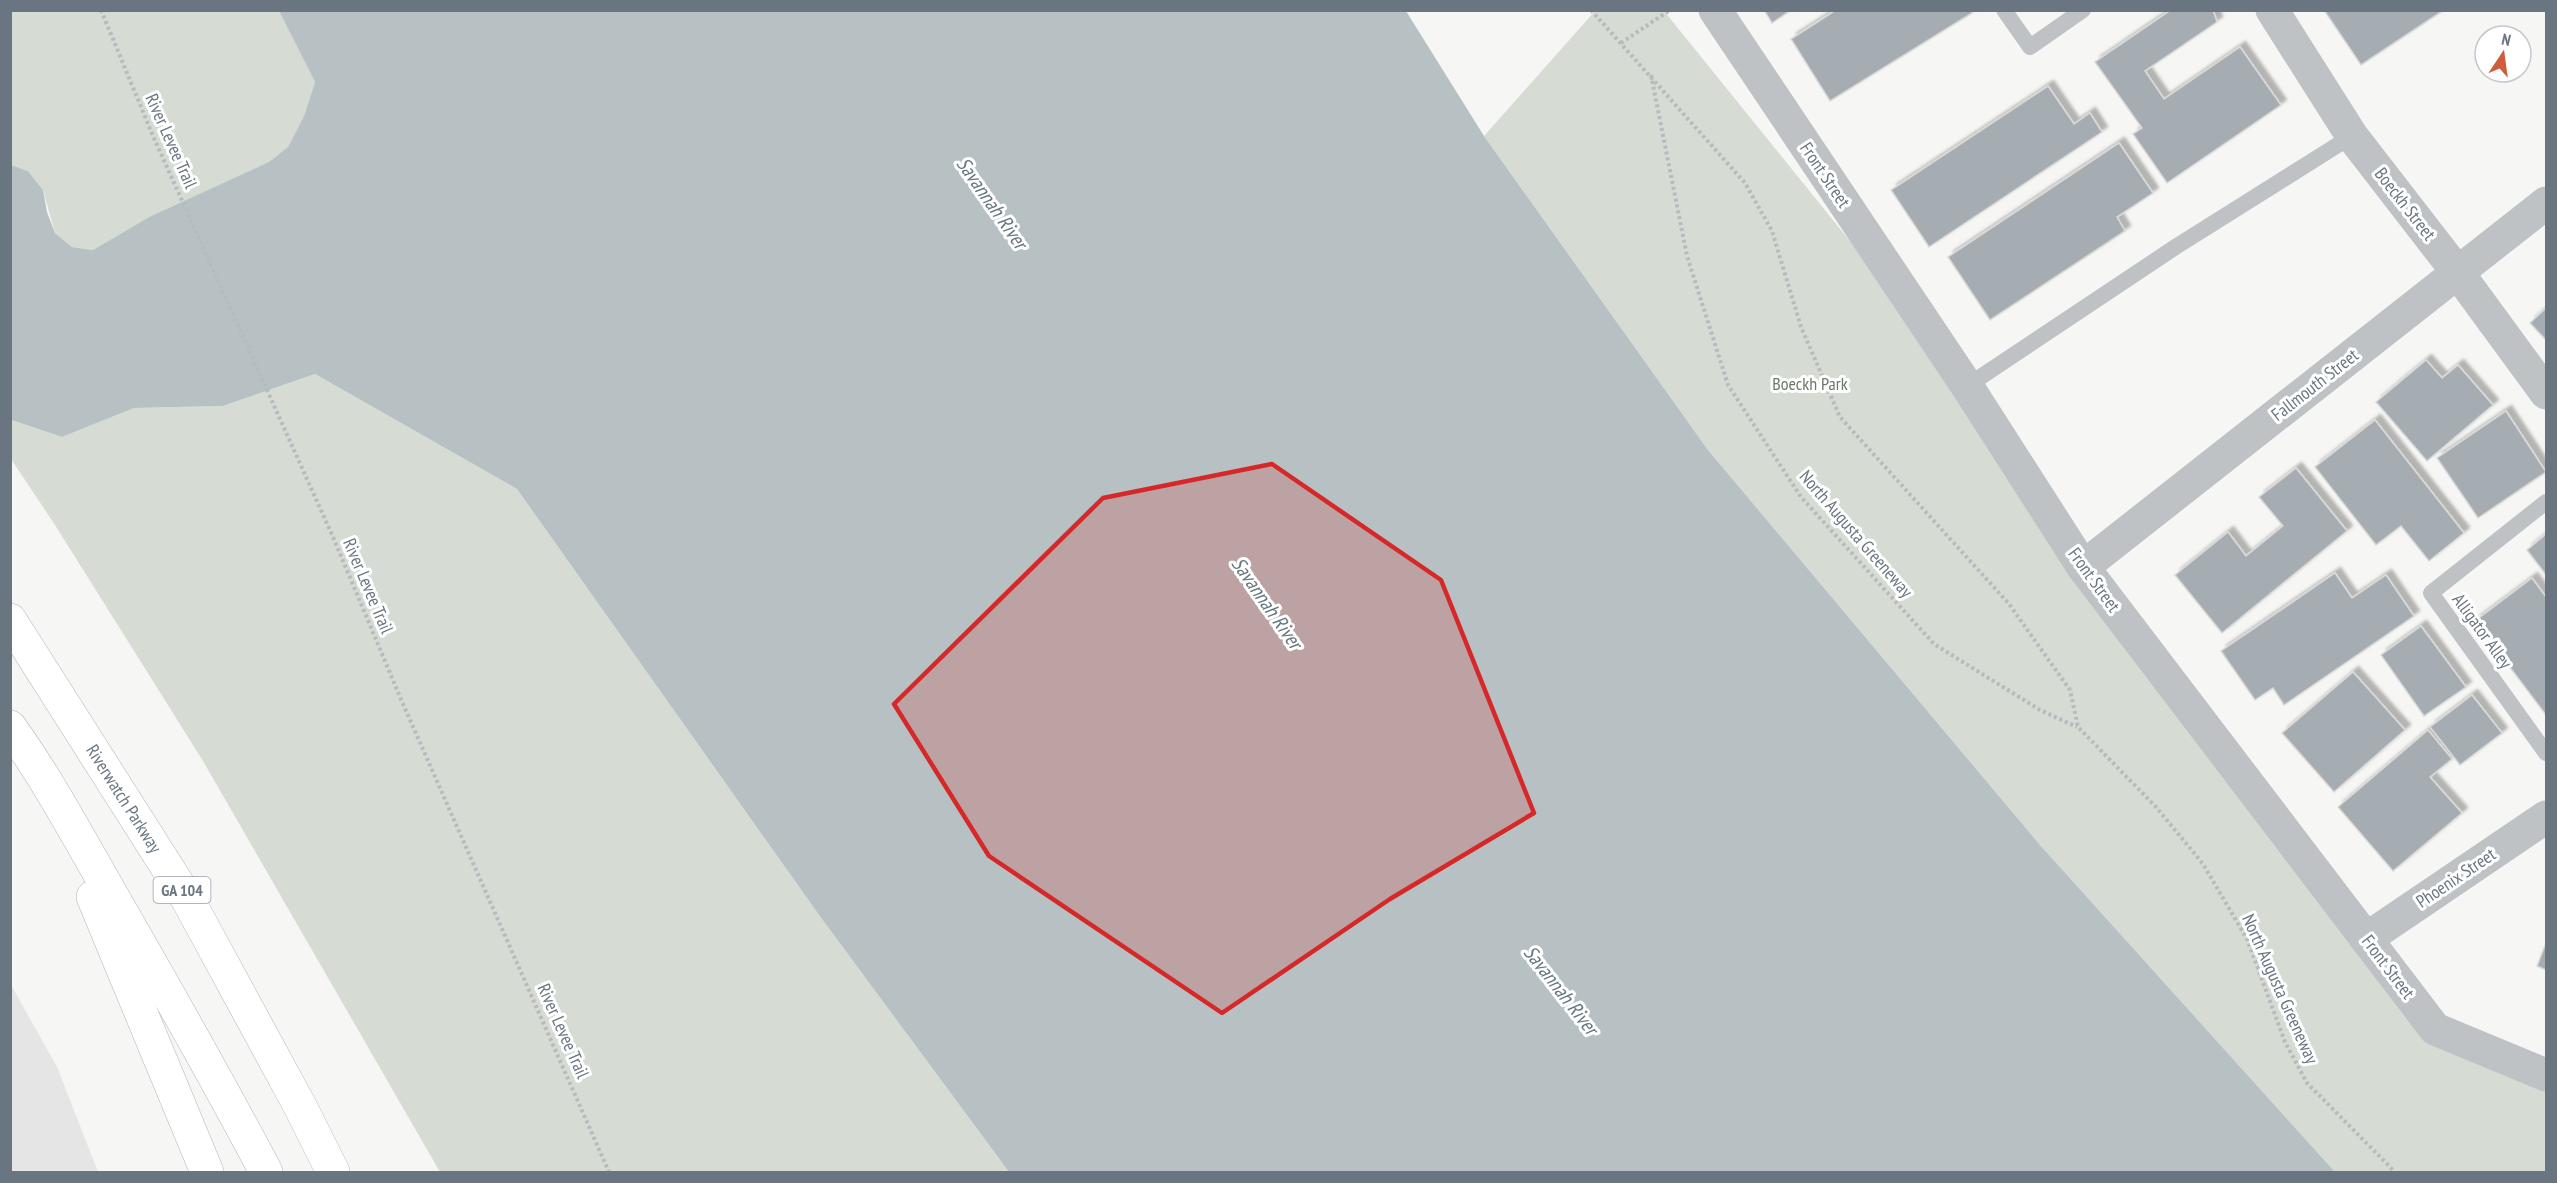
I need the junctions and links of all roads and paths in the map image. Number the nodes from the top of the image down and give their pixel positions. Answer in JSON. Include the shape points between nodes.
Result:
{"nodes":[{"id":1,"x":101,"y":10,"type":"edge"},
{"id":2,"x":1591,"y":10,"type":"edge"},
{"id":3,"x":1670,"y":10,"type":"edge"},
{"id":4,"x":1715,"y":10,"type":"edge"},
{"id":5,"x":2004,"y":10,"type":"edge"},
{"id":6,"x":2083,"y":10,"type":"edge"},
{"id":7,"x":2271,"y":10,"type":"edge"},
{"id":8,"x":1621,"y":43,"type":"junction"},
{"id":9,"x":1651,"y":75,"type":"junction"},
{"id":10,"x":2352,"y":136,"type":"junction"},
{"id":11,"x":2547,"y":203,"type":"edge"},
{"id":12,"x":2458,"y":273,"type":"junction"},
{"id":13,"x":1967,"y":386,"type":"junction"},
{"id":14,"x":2547,"y":393,"type":"edge"},
{"id":15,"x":2547,"y":502,"type":"edge"},
{"id":16,"x":2083,"y":567,"type":"junction"},
{"id":17,"x":10,"y":620,"type":"edge"},
{"id":18,"x":10,"y":727,"type":"edge"},
{"id":19,"x":2078,"y":728,"type":"junction"},
{"id":20,"x":2547,"y":753,"type":"edge"},
{"id":21,"x":34,"y":760,"type":"junction"},
{"id":22,"x":2547,"y":817,"type":"edge"},
{"id":23,"x":2366,"y":939,"type":"junction"},
{"id":24,"x":2547,"y":1075,"type":"edge"},
{"id":25,"x":207,"y":1173,"type":"edge"},
{"id":26,"x":266,"y":1173,"type":"edge"},
{"id":27,"x":333,"y":1173,"type":"edge"},
{"id":28,"x":609,"y":1173,"type":"edge"},
{"id":29,"x":2395,"y":1173,"type":"edge"}],
"edges":[{"from":1,"to":28,"type":"path","name":"River Levee Trail"},
{"from":2,"to":8,"type":"path"},
{"from":3,"to":8,"type":"path"},
{"from":4,"to":13,"type":"street","name":"Front Street"},
{"from":5,"to":6,"type":"lane","via":[[2030,47]]},
{"from":7,"to":10,"type":"street","name":"Boeckh Street"},
{"from":8,"to":9,"type":"path"},
{"from":9,"to":19,"type":"path","via":[[1745,183],[1772,231],[1801,327],[1840,417],[2009,604],[2070,690]]},
{"from":9,"to":19,"type":"path","name":"North Augusta Greeneway","via":[[1687,256],[1728,385],[1802,497],[1934,644],[2040,710]]},
{"from":10,"to":12,"type":"street","name":"Boeckh Street"},
{"from":10,"to":13,"type":"lane","via":[[2177,246]]},
{"from":11,"to":12,"type":"street","name":"Fallmouth Street"},
{"from":12,"to":14,"type":"street","name":"Boeckh Street"},
{"from":12,"to":16,"type":"street","name":"Fallmouth Street"},
{"from":13,"to":16,"type":"street","name":"Front Street"},
{"from":15,"to":20,"type":"lane","name":"Alligator Alley","via":[[2431,593]]},
{"from":16,"to":23,"type":"street","name":"Front Street"},
{"from":17,"to":27,"type":"main road","name":"Riverwatch Parkway","number":"GA 104","via":[[188,900]]},
{"from":18,"to":21,"type":"main road"},
{"from":19,"to":29,"type":"path","name":"North Augusta Greeneway","via":[[2157,807],[2203,864],[2247,939],[2285,1042],[2307,1083]]},
{"from":21,"to":25,"type":"main road"},
{"from":21,"to":26,"type":"main road"},
{"from":22,"to":23,"type":"street","name":"Phoenix Street"},
{"from":23,"to":24,"type":"street","name":"Front Street","via":[[2435,1029]]}]}
